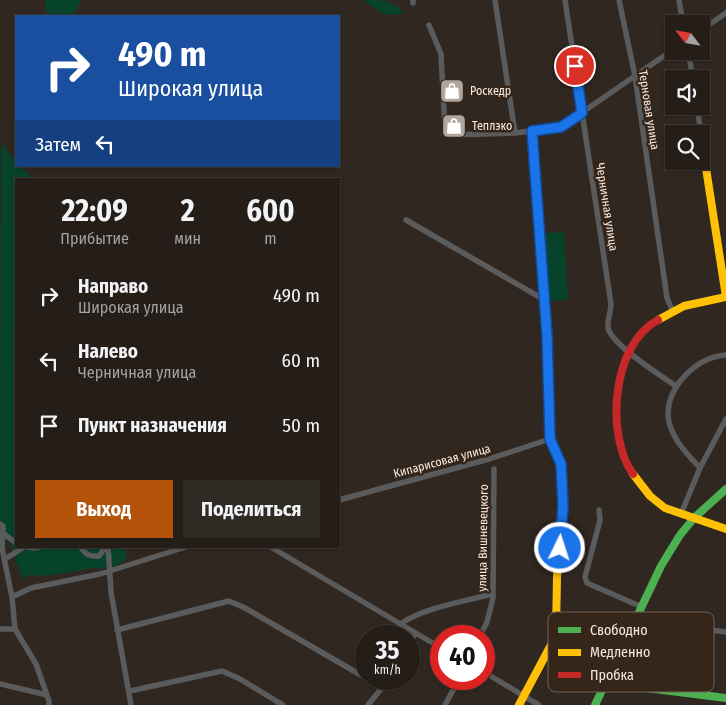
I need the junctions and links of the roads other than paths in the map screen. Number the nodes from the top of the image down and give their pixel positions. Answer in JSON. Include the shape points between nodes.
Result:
{"nodes":[{"id":1,"x":495,"y":0,"type":"edge"},
{"id":2,"x":565,"y":0,"type":"edge"},
{"id":3,"x":619,"y":0,"type":"edge"},
{"id":4,"x":679,"y":0,"type":"edge"},
{"id":5,"x":726,"y":13,"type":"edge"},
{"id":6,"x":682,"y":15,"type":"edge"},
{"id":7,"x":710,"y":24,"type":"edge"},
{"id":8,"x":430,"y":25,"type":"dead end"},
{"id":9,"x":665,"y":55,"type":"edge"},
{"id":10,"x":635,"y":76,"type":"junction"},
{"id":11,"x":582,"y":113,"type":"junction"},
{"id":12,"x":532,"y":131,"type":"junction"},
{"id":13,"x":515,"y":133,"type":"junction"},
{"id":14,"x":706,"y":170,"type":"edge"},
{"id":15,"x":406,"y":220,"type":"dead end"},
{"id":16,"x":726,"y":297,"type":"edge"},
{"id":17,"x":543,"y":299,"type":"junction"},
{"id":18,"x":673,"y":312,"type":"junction"},
{"id":19,"x":629,"y":352,"type":"junction"},
{"id":20,"x":726,"y":355,"type":"edge"},
{"id":21,"x":676,"y":386,"type":"junction"},
{"id":22,"x":726,"y":419,"type":"edge"},
{"id":23,"x":550,"y":439,"type":"junction"},
{"id":24,"x":700,"y":468,"type":"junction"},
{"id":25,"x":494,"y":469,"type":"dead end"},
{"id":26,"x":726,"y":489,"type":"edge"},
{"id":27,"x":340,"y":500,"type":"edge"},
{"id":28,"x":599,"y":510,"type":"dead end"},
{"id":29,"x":681,"y":514,"type":"junction"},
{"id":30,"x":694,"y":518,"type":"junction"},
{"id":31,"x":2,"y":525,"type":"edge"},
{"id":32,"x":726,"y":529,"type":"edge"},
{"id":33,"x":4,"y":534,"type":"junction"},
{"id":34,"x":15,"y":542,"type":"edge"},
{"id":35,"x":20,"y":548,"type":"edge"},
{"id":36,"x":81,"y":548,"type":"edge"},
{"id":37,"x":105,"y":548,"type":"edge"},
{"id":38,"x":107,"y":548,"type":"edge"},
{"id":39,"x":182,"y":548,"type":"edge"},
{"id":40,"x":272,"y":548,"type":"edge"},
{"id":41,"x":99,"y":556,"type":"junction"},
{"id":42,"x":4,"y":558,"type":"junction"},
{"id":43,"x":107,"y":560,"type":"junction"},
{"id":44,"x":108,"y":570,"type":"junction"},
{"id":45,"x":492,"y":594,"type":"junction"},
{"id":46,"x":12,"y":598,"type":"junction"},
{"id":47,"x":642,"y":607,"type":"junction"},
{"id":48,"x":556,"y":612,"type":"edge"},
{"id":49,"x":640,"y":612,"type":"edge"},
{"id":50,"x":400,"y":624,"type":"joint"},
{"id":51,"x":486,"y":625,"type":"edge"},
{"id":52,"x":0,"y":629,"type":"edge"},
{"id":53,"x":15,"y":629,"type":"junction"},
{"id":54,"x":117,"y":630,"type":"junction"},
{"id":55,"x":548,"y":651,"type":"edge"},
{"id":56,"x":355,"y":671,"type":"edge"},
{"id":57,"x":495,"y":679,"type":"edge"},
{"id":58,"x":0,"y":684,"type":"edge"},
{"id":59,"x":382,"y":690,"type":"edge"},
{"id":60,"x":453,"y":690,"type":"edge"},
{"id":61,"x":130,"y":691,"type":"junction"},
{"id":62,"x":602,"y":692,"type":"edge"},
{"id":63,"x":678,"y":692,"type":"edge"},
{"id":64,"x":47,"y":695,"type":"junction"},
{"id":65,"x":524,"y":696,"type":"junction"},
{"id":66,"x":726,"y":698,"type":"edge"},
{"id":67,"x":48,"y":705,"type":"edge"},
{"id":68,"x":131,"y":705,"type":"edge"},
{"id":69,"x":283,"y":705,"type":"edge"},
{"id":70,"x":368,"y":705,"type":"edge"},
{"id":71,"x":445,"y":705,"type":"edge"},
{"id":72,"x":518,"y":705,"type":"edge"},
{"id":73,"x":539,"y":705,"type":"edge"},
{"id":74,"x":595,"y":705,"type":"edge"}],
"edges":[{"from":1,"to":13,"type":"street"},
{"from":2,"to":11,"type":"street","name":"Черничная улица"},
{"from":3,"to":10,"type":"street","name":"Терновая улица"},
{"from":4,"to":6,"type":"street"},
{"from":5,"to":7,"type":"street"},
{"from":8,"to":13,"type":"street","via":[[442,62],[445,130],[450,135]]},
{"from":9,"to":10,"type":"street"},
{"from":10,"to":11,"type":"street"},
{"from":10,"to":18,"type":"street","name":"Терновая улица","via":[[667,298]]},
{"from":11,"to":12,"type":"street","via":[[561,127]]},
{"from":11,"to":19,"type":"street","name":"Черничная улица","via":[[612,304],[608,327]]},
{"from":12,"to":13,"type":"street"},
{"from":12,"to":17,"type":"street"},
{"from":14,"to":16,"type":"street"},
{"from":15,"to":17,"type":"street"},
{"from":16,"to":18,"type":"street","via":[[684,306]]},
{"from":17,"to":23,"type":"street"},
{"from":18,"to":19,"type":"street","via":[[654,322]]},
{"from":19,"to":21,"type":"street","name":"Черничная улица"},
{"from":19,"to":29,"type":"street","via":[[619,382],[616,409],[620,447],[630,469],[650,496],[665,508]]},
{"from":20,"to":21,"type":"street","via":[[703,361]]},
{"from":21,"to":24,"type":"street","via":[[668,415],[670,425],[682,447]]},
{"from":22,"to":24,"type":"street"},
{"from":23,"to":27,"type":"street","name":"Кипарисовая улица","via":[[489,460]]},
{"from":23,"to":48,"type":"street","via":[[561,464],[563,506]]},
{"from":24,"to":29,"type":"street"},
{"from":25,"to":45,"type":"street","name":"улица Вишневецкого"},
{"from":26,"to":30,"type":"street"},
{"from":28,"to":47,"type":"street","via":[[600,520],[585,577],[587,583]]},
{"from":29,"to":30,"type":"street"},
{"from":30,"to":32,"type":"street"},
{"from":30,"to":47,"type":"street","via":[[660,566]]},
{"from":31,"to":33,"type":"street"},
{"from":33,"to":34,"type":"street"},
{"from":33,"to":42,"type":"street"},
{"from":35,"to":42,"type":"street"},
{"from":36,"to":41,"type":"street","via":[[85,554]]},
{"from":37,"to":41,"type":"street"},
{"from":38,"to":43,"type":"street"},
{"from":39,"to":44,"type":"street"},
{"from":40,"to":50,"type":"street"},
{"from":41,"to":43,"type":"street"},
{"from":42,"to":46,"type":"street"},
{"from":43,"to":44,"type":"street"},
{"from":44,"to":46,"type":"street","via":[[31,588]]},
{"from":44,"to":54,"type":"street"},
{"from":45,"to":50,"type":"street","via":[[442,607]]},
{"from":45,"to":51,"type":"street","name":"улица Вишневецкого"},
{"from":46,"to":53,"type":"street"},
{"from":47,"to":49,"type":"street"},
{"from":52,"to":53,"type":"street"},
{"from":53,"to":64,"type":"street","via":[[36,664]]},
{"from":54,"to":56,"type":"street","via":[[229,601]]},
{"from":54,"to":61,"type":"street"},
{"from":55,"to":65,"type":"street"},
{"from":57,"to":65,"type":"street"},
{"from":58,"to":64,"type":"street"},
{"from":59,"to":70,"type":"street"},
{"from":60,"to":71,"type":"street"},
{"from":61,"to":68,"type":"street"},
{"from":61,"to":69,"type":"street","via":[[222,671]]},
{"from":62,"to":74,"type":"street"},
{"from":63,"to":66,"type":"street"},
{"from":64,"to":67,"type":"street"},
{"from":65,"to":72,"type":"street"},
{"from":65,"to":73,"type":"street"}]}
